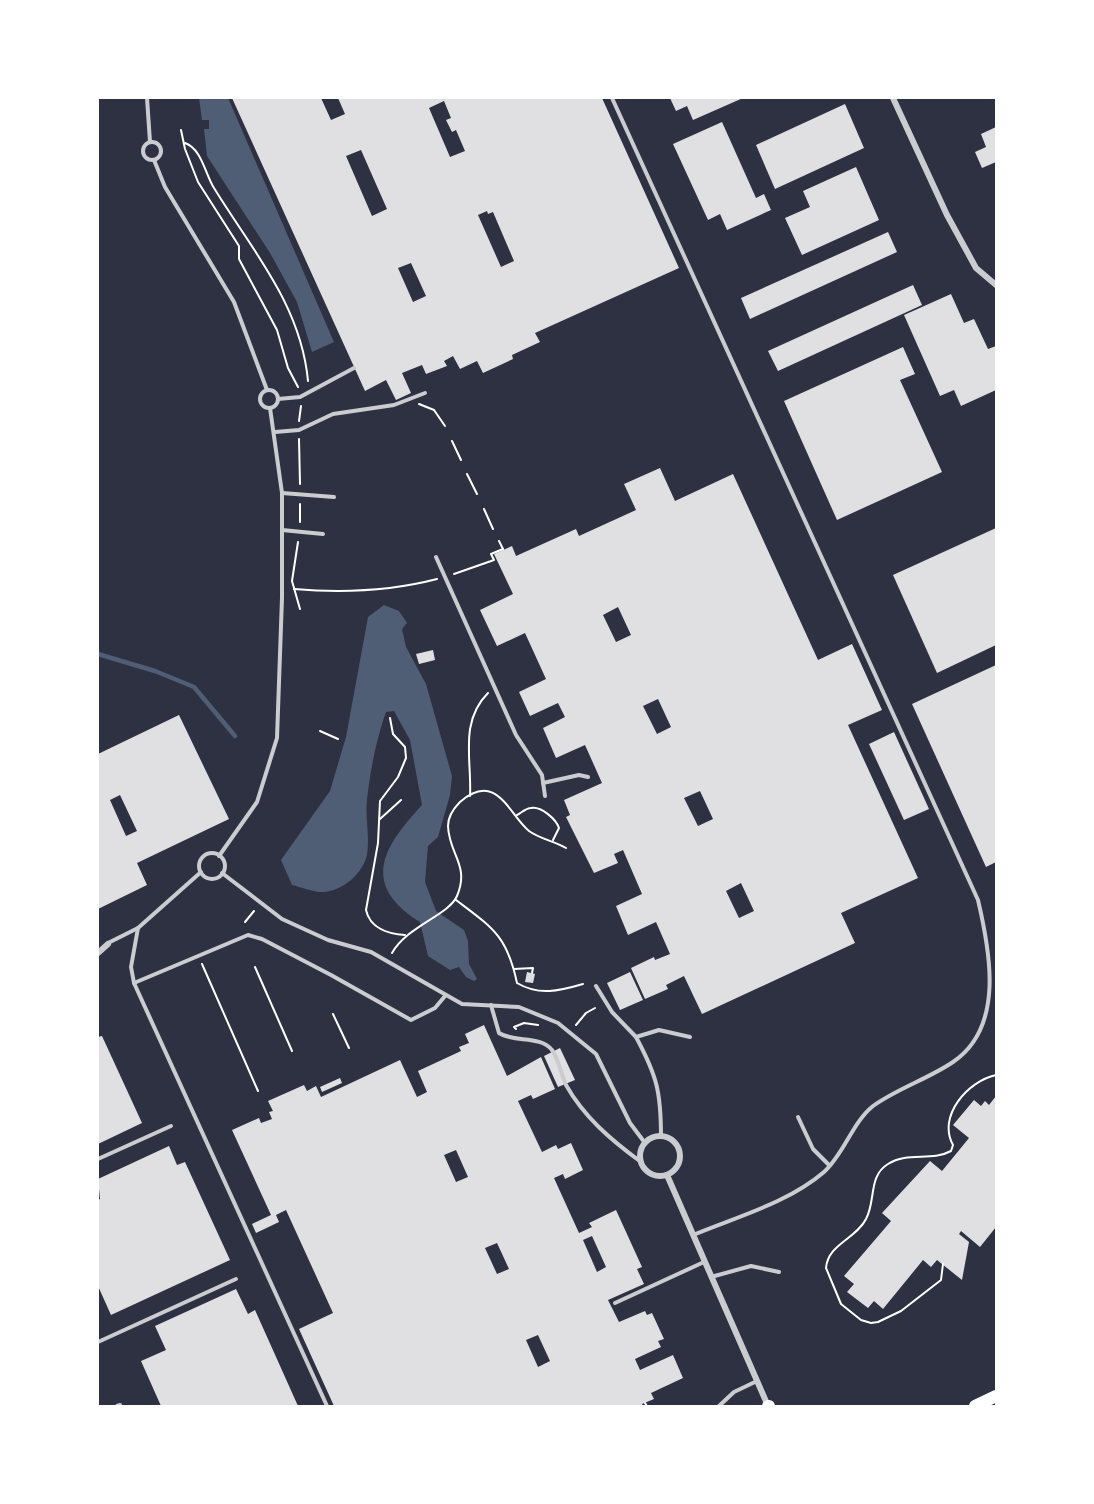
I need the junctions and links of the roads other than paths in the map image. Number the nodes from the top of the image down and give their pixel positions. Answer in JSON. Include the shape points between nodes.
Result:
{"nodes":[{"id":1,"x":147,"y":98,"type":"edge"},
{"id":2,"x":612,"y":98,"type":"edge"},
{"id":3,"x":893,"y":98,"type":"edge"},
{"id":4,"x":150,"y":142,"type":"junction"},
{"id":5,"x":154,"y":160,"type":"junction"},
{"id":6,"x":996,"y":285,"type":"edge"},
{"id":7,"x":354,"y":368,"type":"dead end"},
{"id":8,"x":267,"y":390,"type":"junction"},
{"id":9,"x":425,"y":393,"type":"dead end"},
{"id":10,"x":278,"y":399,"type":"junction"},
{"id":11,"x":270,"y":408,"type":"junction"},
{"id":12,"x":275,"y":432,"type":"junction"},
{"id":13,"x":282,"y":493,"type":"junction"},
{"id":14,"x":334,"y":497,"type":"dead end"},
{"id":15,"x":282,"y":530,"type":"junction"},
{"id":16,"x":323,"y":534,"type":"dead end"},
{"id":17,"x":436,"y":557,"type":"dead end"},
{"id":18,"x":588,"y":777,"type":"dead end"},
{"id":19,"x":543,"y":783,"type":"junction"},
{"id":20,"x":544,"y":799,"type":"road end"},
{"id":21,"x":219,"y":856,"type":"junction"},
{"id":22,"x":201,"y":872,"type":"junction"},
{"id":23,"x":222,"y":873,"type":"junction"},
{"id":24,"x":138,"y":928,"type":"junction"},
{"id":25,"x":108,"y":944,"type":"joint"},
{"id":26,"x":98,"y":953,"type":"edge"},
{"id":27,"x":134,"y":983,"type":"junction"},
{"id":28,"x":596,"y":986,"type":"dead end"},
{"id":29,"x":445,"y":996,"type":"junction"},
{"id":30,"x":491,"y":1005,"type":"junction"},
{"id":31,"x":636,"y":1037,"type":"junction"},
{"id":32,"x":690,"y":1037,"type":"dead end"},
{"id":33,"x":798,"y":1117,"type":"dead end"},
{"id":34,"x":171,"y":1126,"type":"dead end"},
{"id":35,"x":661,"y":1137,"type":"junction"},
{"id":36,"x":645,"y":1143,"type":"junction"},
{"id":37,"x":98,"y":1159,"type":"edge"},
{"id":38,"x":641,"y":1162,"type":"junction"},
{"id":39,"x":830,"y":1165,"type":"junction"},
{"id":40,"x":667,"y":1175,"type":"junction"},
{"id":41,"x":693,"y":1235,"type":"junction"},
{"id":42,"x":704,"y":1262,"type":"junction"},
{"id":43,"x":779,"y":1272,"type":"dead end"},
{"id":44,"x":711,"y":1277,"type":"junction"},
{"id":45,"x":236,"y":1279,"type":"dead end"},
{"id":46,"x":615,"y":1304,"type":"dead end"},
{"id":47,"x":98,"y":1342,"type":"edge"},
{"id":48,"x":757,"y":1381,"type":"junction"},
{"id":49,"x":996,"y":1396,"type":"edge"},
{"id":50,"x":768,"y":1406,"type":"edge"},
{"id":51,"x":327,"y":1407,"type":"edge"},
{"id":52,"x":719,"y":1407,"type":"edge"},
{"id":53,"x":975,"y":1407,"type":"edge"}],
"edges":[{"from":1,"to":4,"type":"lane"},
{"from":2,"to":39,"type":"lane","via":[[978,900],[987,936],[990,992],[985,1015],[971,1045],[955,1061],[872,1107]]},
{"from":3,"to":6,"type":"street","via":[[964,247],[976,268]]},
{"from":4,"to":5,"type":"lane","via":[[160,149]]},
{"from":4,"to":5,"type":"lane","via":[[143,153]]},
{"from":5,"to":8,"type":"lane","via":[[165,187],[234,302]]},
{"from":7,"to":10,"type":"lane","via":[[300,398]]},
{"from":8,"to":10,"type":"lane"},
{"from":8,"to":11,"type":"lane","via":[[261,401]]},
{"from":9,"to":12,"type":"lane","via":[[394,405],[333,414],[299,430]]},
{"from":10,"to":11,"type":"lane"},
{"from":11,"to":12,"type":"lane"},
{"from":12,"to":13,"type":"lane"},
{"from":13,"to":14,"type":"lane"},
{"from":13,"to":15,"type":"lane"},
{"from":15,"to":16,"type":"lane"},
{"from":15,"to":21,"type":"lane","via":[[277,738],[257,802]]},
{"from":17,"to":19,"type":"lane","via":[[516,735],[542,775]]},
{"from":18,"to":19,"type":"lane","via":[[579,775]]},
{"from":19,"to":20,"type":"lane"},
{"from":21,"to":22,"type":"lane","via":[[202,857]]},
{"from":21,"to":23,"type":"lane","via":[[224,862]]},
{"from":22,"to":23,"type":"lane","via":[[212,879]]},
{"from":22,"to":24,"type":"lane"},
{"from":23,"to":29,"type":"lane","via":[[282,919],[328,940],[371,952]]},
{"from":24,"to":25,"type":"lane"},
{"from":24,"to":27,"type":"lane","via":[[132,967]]},
{"from":25,"to":26,"type":"street"},
{"from":27,"to":29,"type":"lane","via":[[248,934],[411,1020],[435,1008]]},
{"from":27,"to":51,"type":"lane"},
{"from":28,"to":31,"type":"lane","via":[[612,1012]]},
{"from":29,"to":30,"type":"lane","via":[[462,1004]]},
{"from":30,"to":36,"type":"lane","via":[[536,1012],[582,1041],[596,1054],[630,1123]]},
{"from":30,"to":38,"type":"lane","via":[[500,1034],[538,1042],[551,1050],[585,1114]]},
{"from":31,"to":32,"type":"lane","via":[[659,1030]]},
{"from":31,"to":35,"type":"lane","via":[[659,1088]]},
{"from":33,"to":39,"type":"lane","via":[[813,1149]]},
{"from":34,"to":37,"type":"lane"},
{"from":35,"to":36,"type":"street"},
{"from":35,"to":40,"type":"street","via":[[668,1138],[678,1149],[678,1164]]},
{"from":36,"to":38,"type":"street"},
{"from":38,"to":40,"type":"street","via":[[654,1175]]},
{"from":39,"to":41,"type":"lane","via":[[798,1190]]},
{"from":40,"to":41,"type":"street"},
{"from":41,"to":42,"type":"street"},
{"from":42,"to":44,"type":"street"},
{"from":42,"to":46,"type":"lane"},
{"from":43,"to":44,"type":"lane","via":[[751,1266]]},
{"from":44,"to":48,"type":"street"},
{"from":45,"to":47,"type":"lane"},
{"from":48,"to":50,"type":"street"},
{"from":48,"to":52,"type":"lane","via":[[734,1392]]},
{"from":49,"to":53,"type":"main road"}]}
